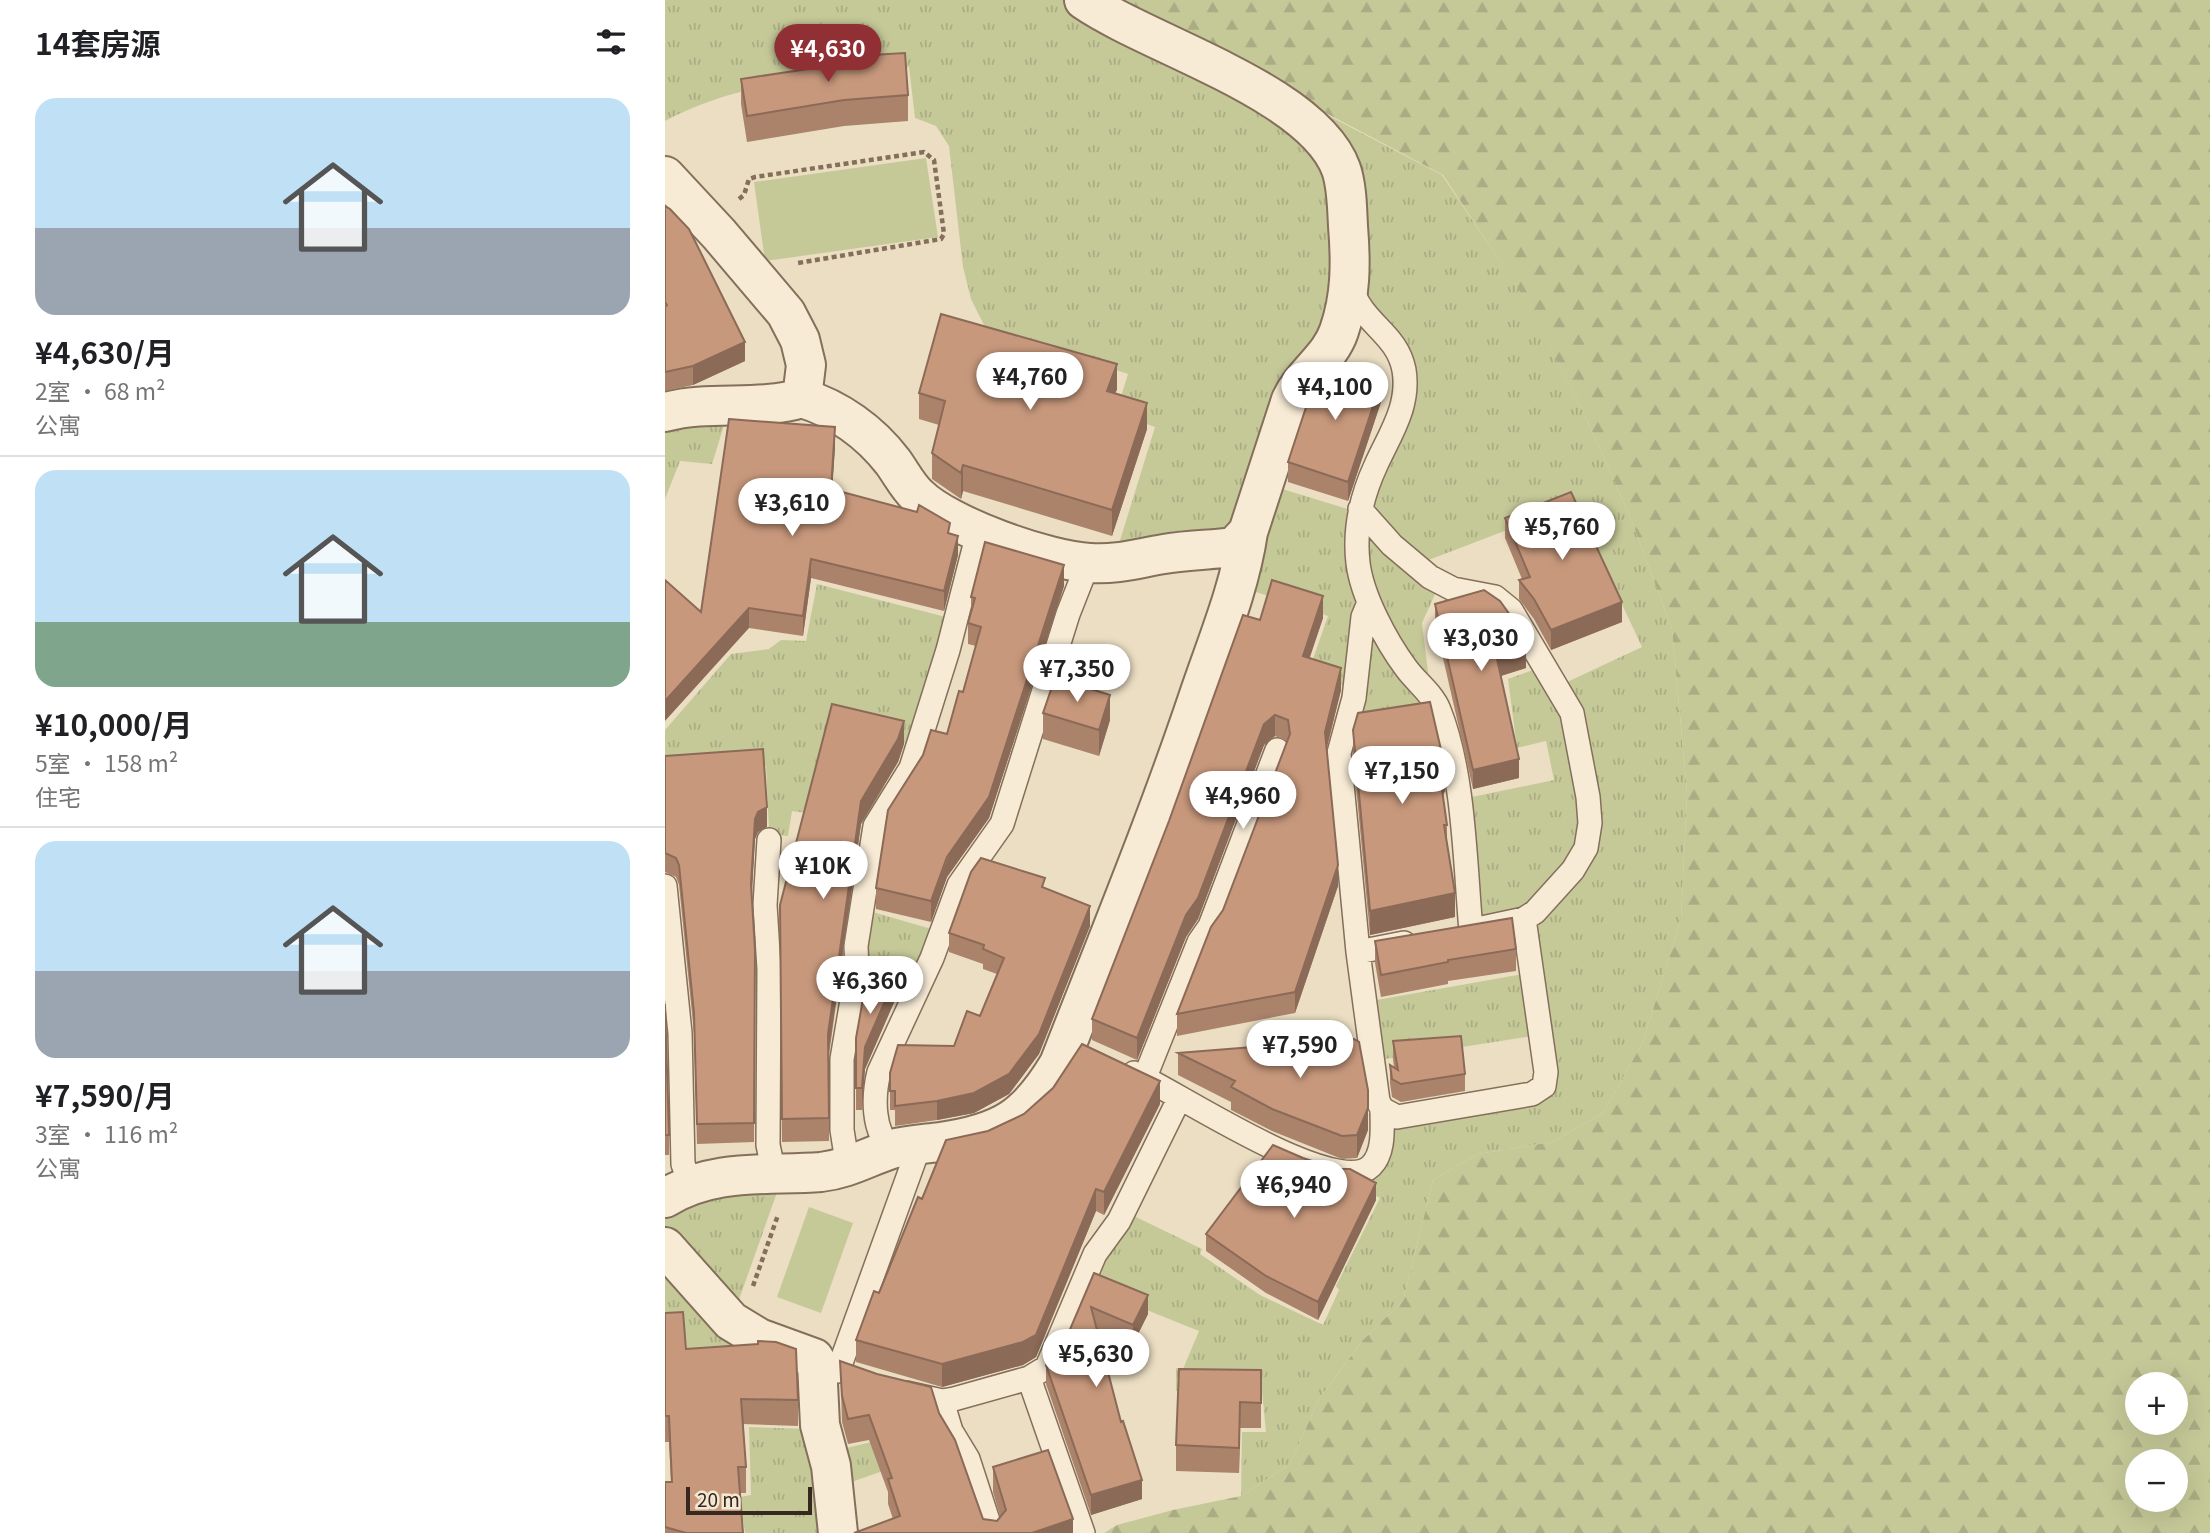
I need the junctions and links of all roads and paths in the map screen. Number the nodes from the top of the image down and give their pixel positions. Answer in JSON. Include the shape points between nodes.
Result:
{"nodes":[{"id":1,"x":1084,"y":0,"type":"edge"},
{"id":2,"x":677,"y":189,"type":"edge"},
{"id":3,"x":797,"y":263,"type":"dead end"},
{"id":4,"x":1350,"y":285,"type":"junction"},
{"id":5,"x":802,"y":398,"type":"junction"},
{"id":6,"x":665,"y":412,"type":"edge"},
{"id":7,"x":1360,"y":509,"type":"junction"},
{"id":8,"x":1248,"y":532,"type":"junction"},
{"id":9,"x":978,"y":533,"type":"junction"},
{"id":10,"x":1089,"y":564,"type":"junction"},
{"id":11,"x":1368,"y":605,"type":"junction"},
{"id":12,"x":1277,"y":750,"type":"dead end"},
{"id":13,"x":769,"y":840,"type":"dead end"},
{"id":14,"x":665,"y":886,"type":"edge"},
{"id":15,"x":1524,"y":919,"type":"junction"},
{"id":16,"x":1471,"y":930,"type":"junction"},
{"id":17,"x":1446,"y":935,"type":"edge"},
{"id":18,"x":1421,"y":940,"type":"edge"},
{"id":19,"x":1358,"y":952,"type":"junction"},
{"id":20,"x":1109,"y":1061,"type":"edge"},
{"id":21,"x":1145,"y":1077,"type":"junction"},
{"id":22,"x":1179,"y":1099,"type":"junction"},
{"id":23,"x":1382,"y":1109,"type":"junction"},
{"id":24,"x":906,"y":1147,"type":"junction"},
{"id":25,"x":848,"y":1168,"type":"junction"},
{"id":26,"x":774,"y":1174,"type":"junction"},
{"id":27,"x":678,"y":1191,"type":"edge"},
{"id":28,"x":780,"y":1211,"type":"dead end"},
{"id":29,"x":665,"y":1247,"type":"edge"},
{"id":30,"x":749,"y":1298,"type":"dead end"},
{"id":31,"x":838,"y":1371,"type":"junction"},
{"id":32,"x":1029,"y":1378,"type":"junction"},
{"id":33,"x":880,"y":1386,"type":"edge"},
{"id":34,"x":942,"y":1401,"type":"junction"},
{"id":35,"x":838,"y":1533,"type":"edge"},
{"id":36,"x":992,"y":1533,"type":"edge"},
{"id":37,"x":1083,"y":1533,"type":"edge"}],
"edges":[{"from":1,"to":4,"type":"street","via":[[1261,93],[1321,136],[1342,170]]},
{"from":2,"to":3,"type":"path","via":[[724,203],[744,195],[749,179],[755,177],[931,154],[944,234],[941,239]]},
{"from":2,"to":5,"type":"street","via":[[786,313],[806,365]]},
{"from":4,"to":7,"type":"lane","via":[[1361,312],[1396,349],[1406,384],[1396,427]]},
{"from":4,"to":8,"type":"street","via":[[1338,335],[1291,400]]},
{"from":5,"to":6,"type":"street","via":[[784,404],[711,405]]},
{"from":5,"to":9,"type":"street","via":[[832,410],[865,432],[917,496]]},
{"from":7,"to":11,"type":"lane","via":[[1358,563]]},
{"from":7,"to":15,"type":"lane","via":[[1392,545],[1430,577],[1453,589],[1495,597],[1511,610],[1571,713],[1588,797],[1586,848],[1573,870]]},
{"from":8,"to":10,"type":"street","via":[[1234,547]]},
{"from":8,"to":24,"type":"street","via":[[1245,554],[1191,720],[1075,1049],[1014,1121],[981,1134]]},
{"from":9,"to":10,"type":"street"},
{"from":9,"to":25,"type":"lane","via":[[911,768],[875,827],[842,1059],[842,1130]]},
{"from":10,"to":24,"type":"lane","via":[[1068,614],[1002,824],[959,885],[932,958],[879,1072],[881,1137]]},
{"from":11,"to":16,"type":"lane","via":[[1407,670],[1438,708],[1458,801]]},
{"from":11,"to":19,"type":"lane","via":[[1354,698],[1339,753]]},
{"from":12,"to":21,"type":"lane","via":[[1210,926],[1199,942]]},
{"from":13,"to":26,"type":"lane","via":[[765,905],[768,1145]]},
{"from":14,"to":27,"type":"lane","via":[[680,1033],[683,1164]]},
{"from":15,"to":16,"type":"lane"},
{"from":15,"to":23,"type":"lane","via":[[1546,1072],[1544,1086],[1532,1094],[1397,1116]]},
{"from":16,"to":17,"type":"lane"},
{"from":18,"to":19,"type":"lane"},
{"from":19,"to":23,"type":"lane"},
{"from":20,"to":21,"type":"lane"},
{"from":21,"to":22,"type":"lane"},
{"from":22,"to":23,"type":"lane","via":[[1279,1150],[1343,1174],[1361,1173],[1373,1165],[1379,1152]]},
{"from":22,"to":32,"type":"lane","via":[[1119,1221],[1094,1254],[1052,1359]]},
{"from":24,"to":25,"type":"street"},
{"from":24,"to":31,"type":"lane"},
{"from":25,"to":26,"type":"street"},
{"from":26,"to":27,"type":"street","via":[[722,1175]]},
{"from":28,"to":30,"type":"path"},
{"from":29,"to":31,"type":"street","via":[[731,1321],[759,1338]]},
{"from":31,"to":35,"type":"street","via":[[820,1425],[831,1466]]},
{"from":32,"to":34,"type":"lane"},
{"from":32,"to":37,"type":"lane"},
{"from":33,"to":34,"type":"lane"},
{"from":34,"to":36,"type":"lane","via":[[951,1431],[968,1459]]}]}
